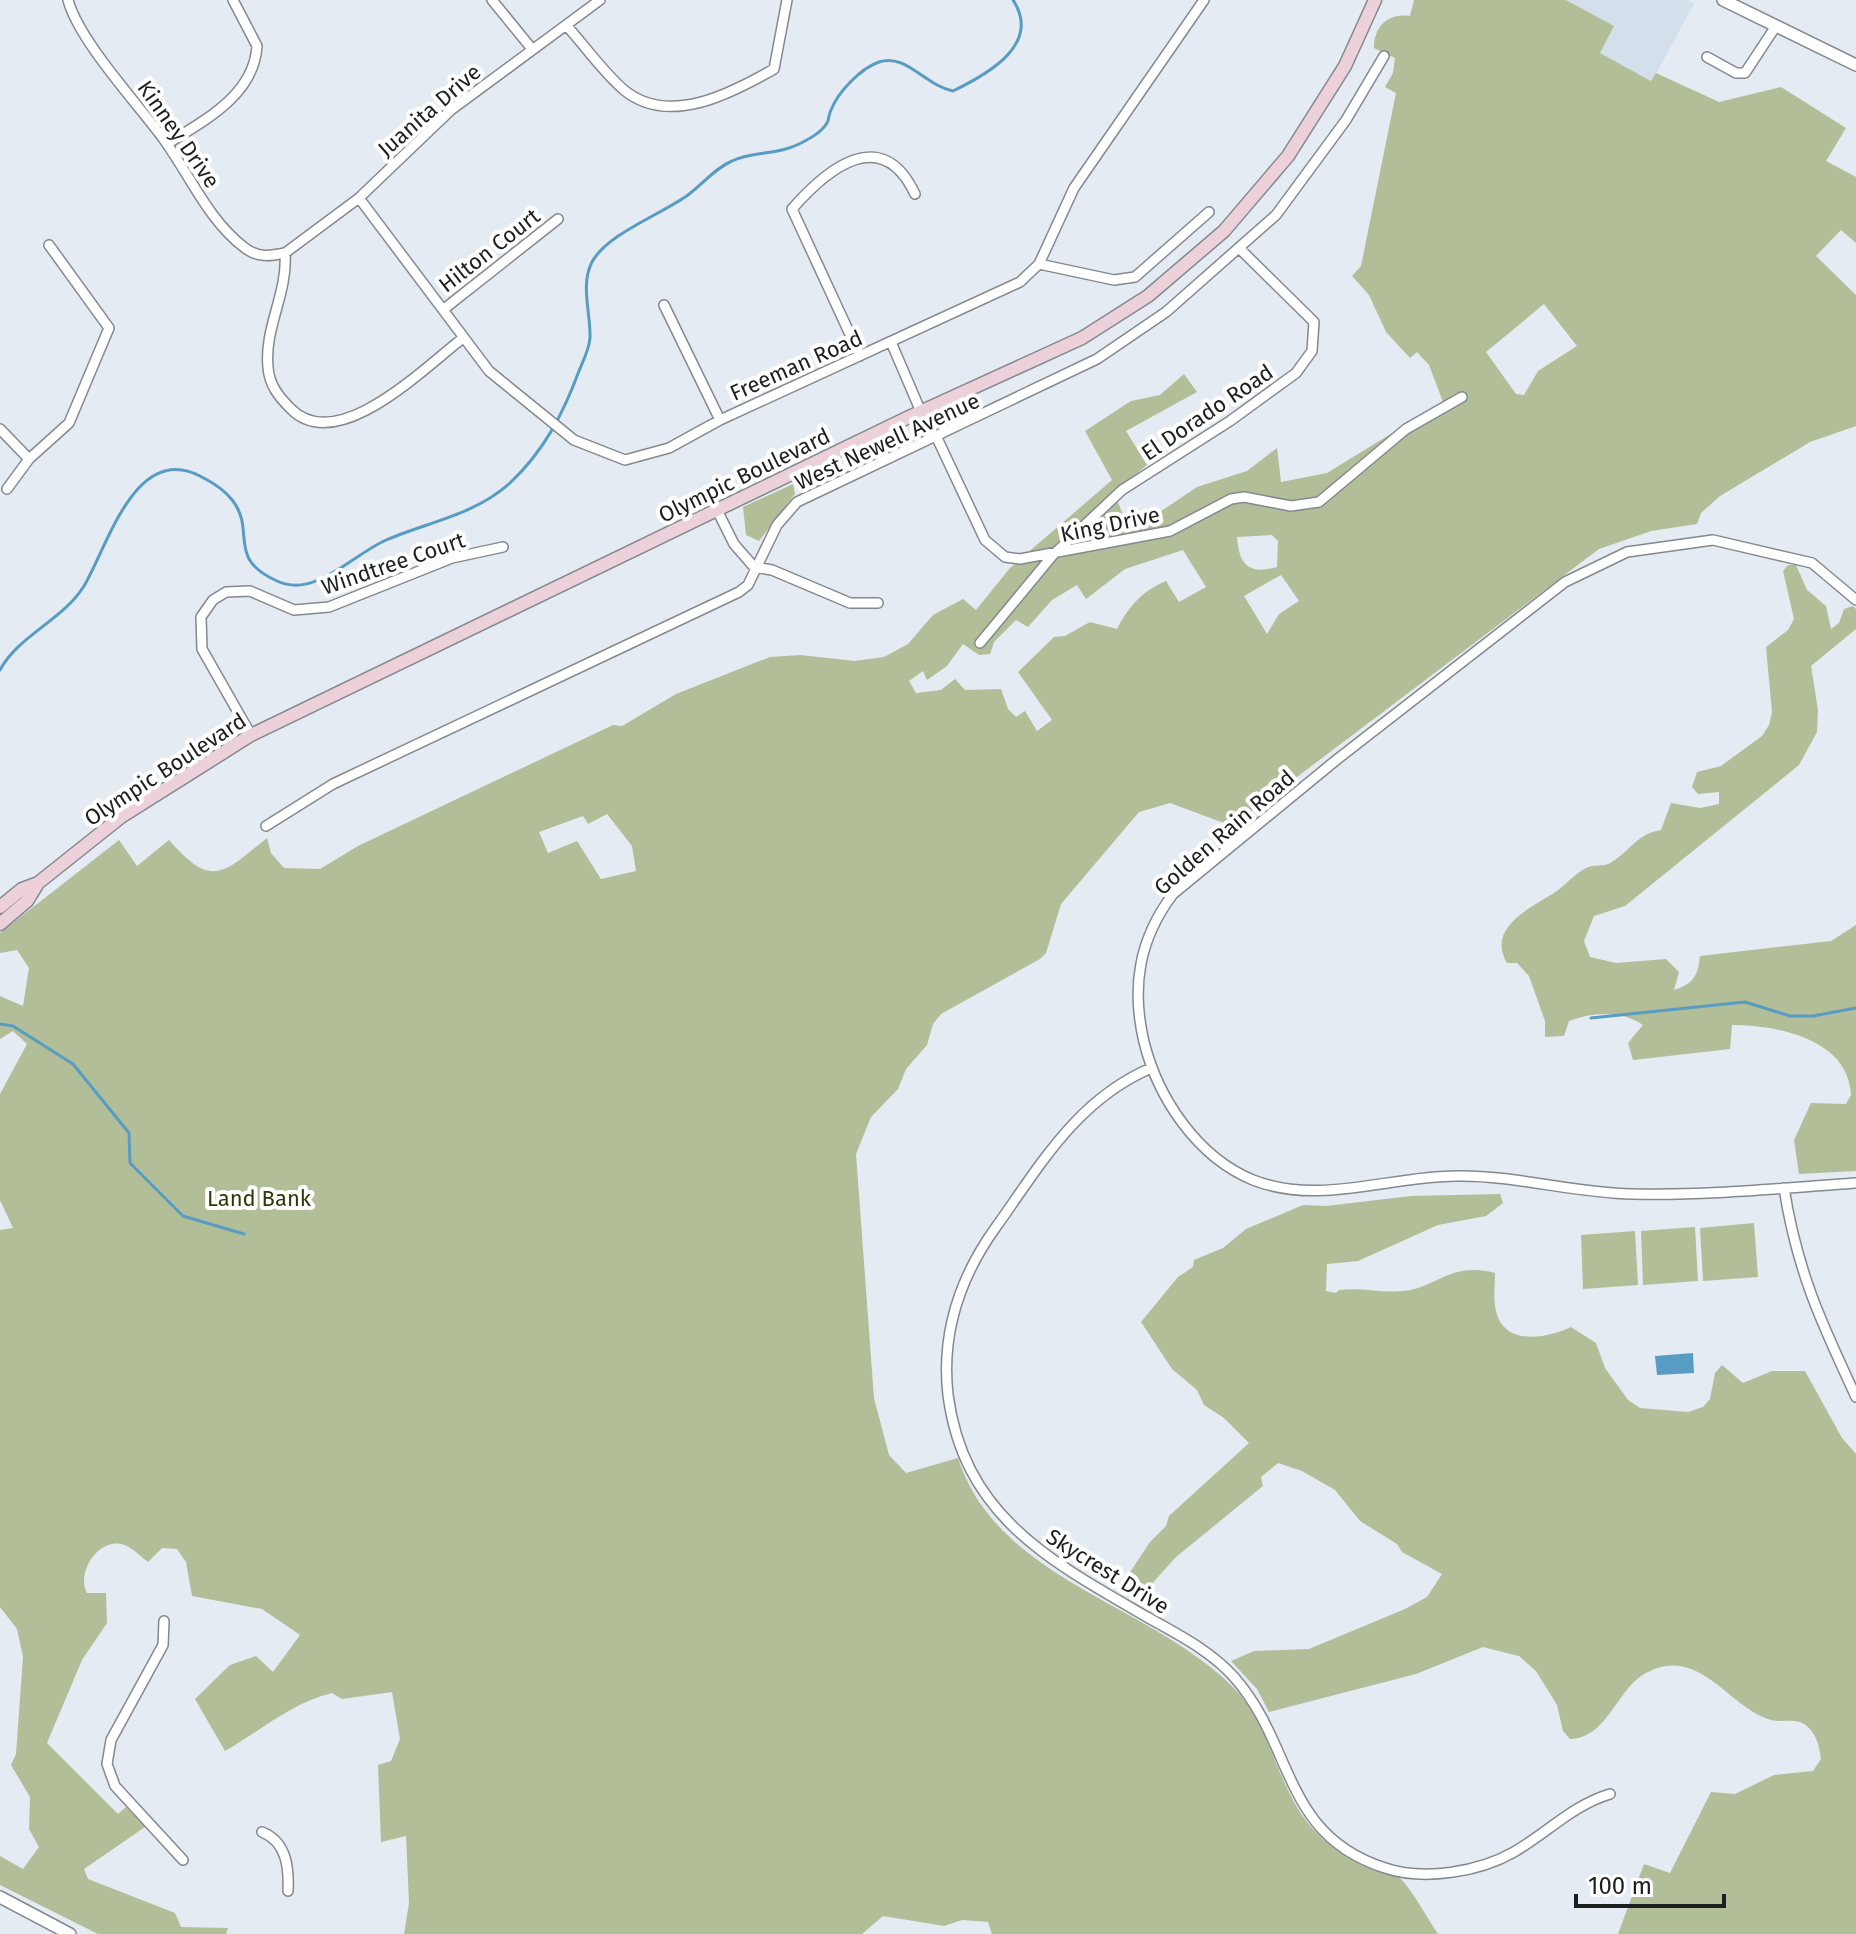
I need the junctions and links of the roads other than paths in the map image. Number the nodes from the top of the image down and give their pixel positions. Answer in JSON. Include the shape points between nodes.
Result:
{"nodes":[{"id":1,"x":68,"y":0,"type":"edge"},
{"id":2,"x":233,"y":0,"type":"edge"},
{"id":3,"x":492,"y":0,"type":"edge"},
{"id":4,"x":600,"y":0,"type":"edge"},
{"id":5,"x":787,"y":0,"type":"edge"},
{"id":6,"x":1204,"y":0,"type":"edge"},
{"id":7,"x":1723,"y":0,"type":"edge"},
{"id":8,"x":1374,"y":1,"type":"edge"},
{"id":9,"x":566,"y":25,"type":"junction"},
{"id":10,"x":1776,"y":26,"type":"junction"},
{"id":11,"x":532,"y":49,"type":"junction"},
{"id":12,"x":1384,"y":56,"type":"dead end"},
{"id":13,"x":1707,"y":57,"type":"dead end"},
{"id":14,"x":1856,"y":65,"type":"edge"},
{"id":15,"x":167,"y":144,"type":"junction"},
{"id":16,"x":915,"y":194,"type":"dead end"},
{"id":17,"x":359,"y":198,"type":"junction"},
{"id":18,"x":1209,"y":212,"type":"dead end"},
{"id":19,"x":558,"y":219,"type":"dead end"},
{"id":20,"x":49,"y":245,"type":"dead end"},
{"id":21,"x":1240,"y":249,"type":"junction"},
{"id":22,"x":285,"y":253,"type":"junction"},
{"id":23,"x":1039,"y":264,"type":"junction"},
{"id":24,"x":664,"y":305,"type":"dead end"},
{"id":25,"x":444,"y":309,"type":"junction"},
{"id":26,"x":463,"y":338,"type":"junction"},
{"id":27,"x":891,"y":342,"type":"junction"},
{"id":28,"x":860,"y":356,"type":"junction"},
{"id":29,"x":1462,"y":397,"type":"dead end"},
{"id":30,"x":921,"y":412,"type":"junction"},
{"id":31,"x":720,"y":420,"type":"junction"},
{"id":32,"x":0,"y":429,"type":"edge"},
{"id":33,"x":937,"y":438,"type":"junction"},
{"id":34,"x":29,"y":459,"type":"junction"},
{"id":35,"x":7,"y":489,"type":"dead end"},
{"id":36,"x":717,"y":510,"type":"junction"},
{"id":37,"x":503,"y":547,"type":"dead end"},
{"id":38,"x":1053,"y":555,"type":"junction"},
{"id":39,"x":754,"y":567,"type":"junction"},
{"id":40,"x":1856,"y":600,"type":"edge"},
{"id":41,"x":878,"y":603,"type":"dead end"},
{"id":42,"x":980,"y":643,"type":"dead end"},
{"id":43,"x":251,"y":735,"type":"junction"},
{"id":44,"x":266,"y":826,"type":"dead end"},
{"id":45,"x":38,"y":883,"type":"junction"},
{"id":46,"x":0,"y":907,"type":"edge"},
{"id":47,"x":0,"y":924,"type":"edge"},
{"id":48,"x":1151,"y":1068,"type":"junction"},
{"id":49,"x":1856,"y":1183,"type":"edge"},
{"id":50,"x":1784,"y":1188,"type":"junction"},
{"id":51,"x":1856,"y":1397,"type":"edge"},
{"id":52,"x":164,"y":1621,"type":"dead end"},
{"id":53,"x":1610,"y":1794,"type":"dead end"},
{"id":54,"x":262,"y":1832,"type":"dead end"},
{"id":55,"x":183,"y":1860,"type":"dead end"},
{"id":56,"x":288,"y":1891,"type":"dead end"},
{"id":57,"x":0,"y":1897,"type":"edge"},
{"id":58,"x":70,"y":1934,"type":"edge"}],
"edges":[{"from":1,"to":15,"type":"street","name":"Kinney Drive","via":[[90,40]]},
{"from":2,"to":15,"type":"street","via":[[257,46],[250,74],[229,100]]},
{"from":3,"to":11,"type":"street"},
{"from":4,"to":9,"type":"street","name":"Juanita Drive"},
{"from":5,"to":9,"type":"street","via":[[774,69],[730,94],[667,108],[625,92]]},
{"from":6,"to":23,"type":"street","name":"Freeman Road","via":[[1074,188]]},
{"from":7,"to":10,"type":"street"},
{"from":8,"to":30,"type":"main road","name":"Olympic Boulevard","via":[[1321,107],[1288,156],[1224,231],[1148,296],[1082,338]]},
{"from":9,"to":11,"type":"street","name":"Juanita Drive"},
{"from":10,"to":13,"type":"street","via":[[1745,73]]},
{"from":10,"to":14,"type":"street"},
{"from":11,"to":17,"type":"street","name":"Juanita Drive","via":[[451,110]]},
{"from":12,"to":21,"type":"street","name":"West Newell Avenue","via":[[1316,163],[1276,215]]},
{"from":15,"to":22,"type":"street","name":"Kinney Drive","via":[[235,240],[258,255]]},
{"from":16,"to":28,"type":"street","via":[[905,172],[888,159],[862,157],[820,177],[792,209]]},
{"from":17,"to":22,"type":"street","name":"Juanita Drive"},
{"from":17,"to":25,"type":"street","name":"Freeman Road"},
{"from":18,"to":23,"type":"street","via":[[1135,277],[1114,280]]},
{"from":19,"to":25,"type":"street","name":"Hilton Court"},
{"from":20,"to":34,"type":"street","via":[[109,328],[69,423]]},
{"from":21,"to":33,"type":"street","name":"West Newell Avenue","via":[[1166,312],[1097,359]]},
{"from":21,"to":38,"type":"street","name":"El Dorado Road","via":[[1314,322],[1312,351],[1296,373],[1122,490]]},
{"from":22,"to":26,"type":"street","via":[[284,283],[267,343],[268,370],[279,397],[312,423],[343,421],[367,410]]},
{"from":23,"to":27,"type":"street","name":"Freeman Road","via":[[1020,282]]},
{"from":24,"to":31,"type":"street"},
{"from":25,"to":26,"type":"street","name":"Freeman Road"},
{"from":26,"to":31,"type":"street","name":"Freeman Road","via":[[489,371],[537,413],[574,440],[625,460],[669,448]]},
{"from":27,"to":28,"type":"street","name":"Freeman Road"},
{"from":27,"to":30,"type":"street"},
{"from":28,"to":31,"type":"street","name":"Freeman Road"},
{"from":29,"to":38,"type":"street","name":"King Drive","via":[[1406,429],[1319,502],[1291,506],[1231,499],[1170,531]]},
{"from":30,"to":36,"type":"main road","name":"Olympic Boulevard"},
{"from":32,"to":34,"type":"street"},
{"from":33,"to":38,"type":"street","name":"King Drive","via":[[992,548],[1020,559]]},
{"from":33,"to":39,"type":"street","name":"West Newell Avenue","via":[[797,502]]},
{"from":34,"to":35,"type":"street"},
{"from":36,"to":39,"type":"street","via":[[734,544]]},
{"from":36,"to":43,"type":"main road","name":"Olympic Boulevard"},
{"from":37,"to":43,"type":"street","name":"Windtree Court","via":[[452,558],[329,607],[294,610],[250,591],[226,592],[213,600],[201,617],[202,649]]},
{"from":38,"to":42,"type":"street","name":"El Dorado Road"},
{"from":39,"to":41,"type":"street","via":[[850,603]]},
{"from":39,"to":44,"type":"street","name":"West Newell Avenue","via":[[748,585],[739,592],[333,784]]},
{"from":40,"to":48,"type":"street","name":"Golden Rain Road","via":[[1812,563],[1713,540],[1627,552],[1565,582],[1173,894],[1142,953],[1136,995]]},
{"from":43,"to":45,"type":"main road","name":"Olympic Boulevard","via":[[121,817]]},
{"from":45,"to":46,"type":"main road","name":"Olympic Boulevard"},
{"from":45,"to":47,"type":"main road","name":"Olympic Boulevard","via":[[27,901]]},
{"from":48,"to":50,"type":"street","name":"Golden Rain Road","via":[[1200,1145],[1227,1166],[1273,1187],[1322,1191],[1466,1176],[1632,1194]]},
{"from":48,"to":53,"type":"street","name":"Skycrest Drive","via":[[1104,1093],[1071,1122],[990,1235],[961,1288],[946,1353],[950,1412],[961,1451],[988,1501],[1036,1550],[1191,1642],[1231,1674],[1269,1729],[1306,1812],[1327,1836],[1385,1868],[1446,1873],[1476,1867],[1513,1853],[1592,1799]]},
{"from":49,"to":50,"type":"street","name":"Golden Rain Road"},
{"from":50,"to":51,"type":"street","via":[[1808,1292]]},
{"from":52,"to":55,"type":"street","via":[[163,1645],[111,1740],[107,1764],[115,1786]]},
{"from":54,"to":56,"type":"street","via":[[289,1864]]},
{"from":57,"to":58,"type":"street"}]}
